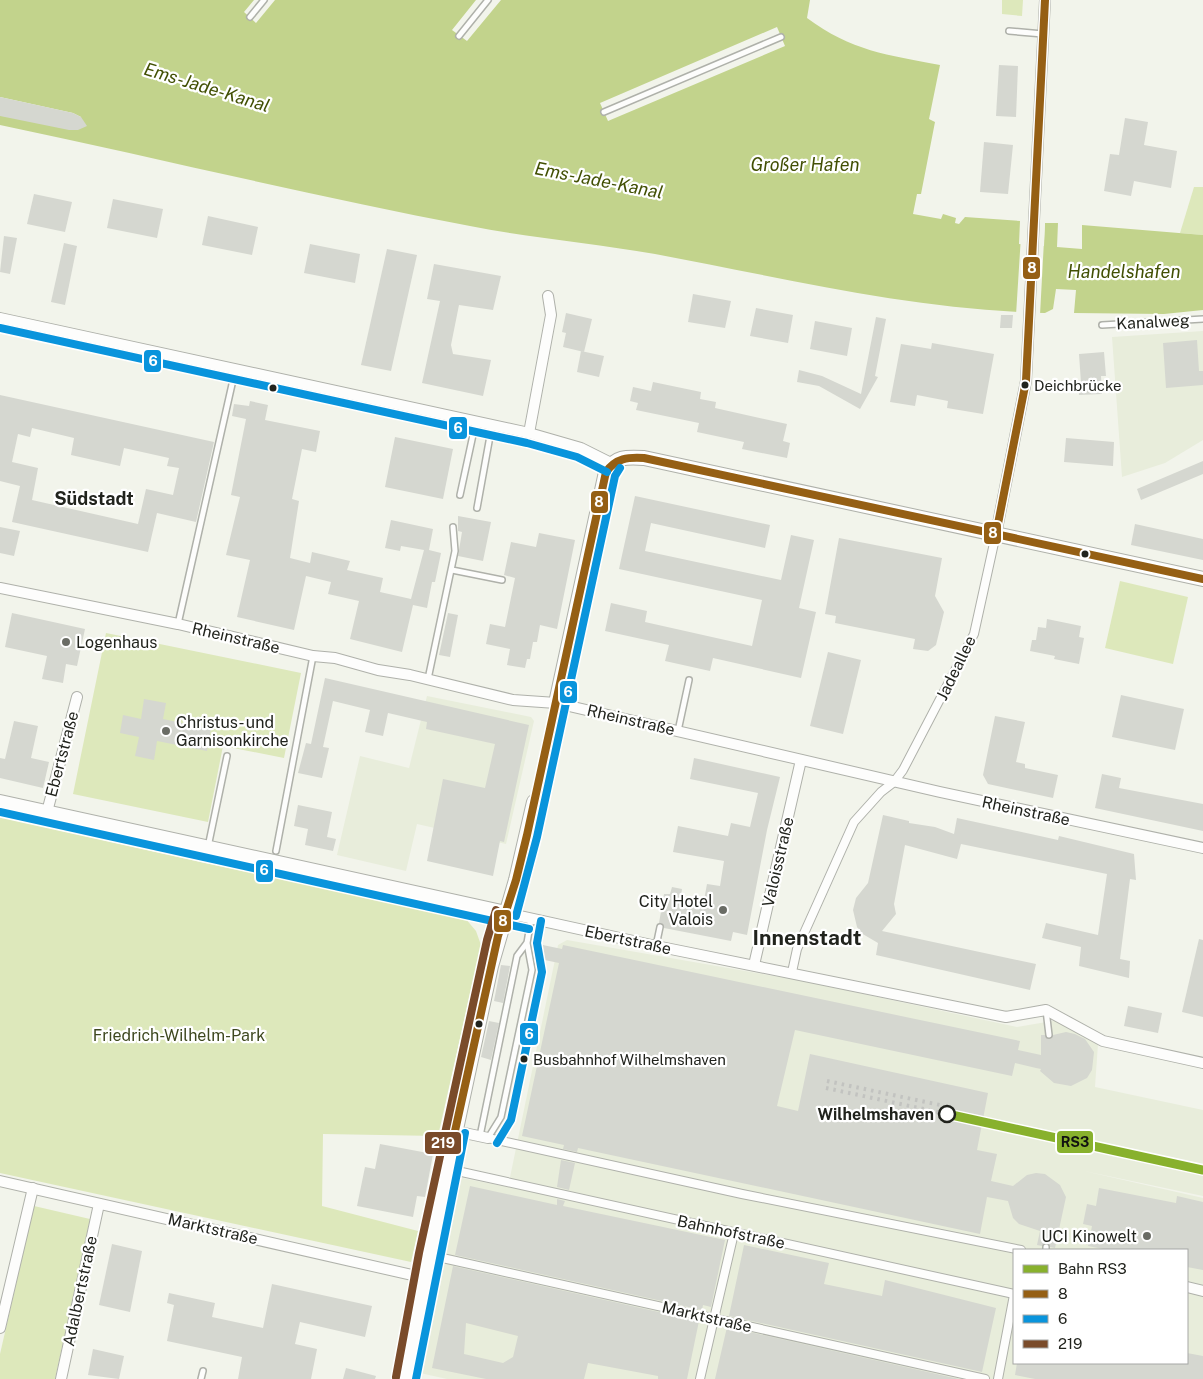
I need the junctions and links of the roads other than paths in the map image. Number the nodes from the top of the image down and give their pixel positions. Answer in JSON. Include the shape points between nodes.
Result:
{"nodes":[{"id":1,"x":264,"y":0,"type":"edge"},
{"id":2,"x":488,"y":0,"type":"edge"},
{"id":3,"x":1044,"y":0,"type":"edge"},
{"id":4,"x":250,"y":17,"type":"dead end"},
{"id":5,"x":1009,"y":31,"type":"dead end"},
{"id":6,"x":1043,"y":34,"type":"junction"},
{"id":7,"x":459,"y":36,"type":"dead end"},
{"id":8,"x":781,"y":37,"type":"dead end"},
{"id":9,"x":604,"y":112,"type":"dead end"},
{"id":10,"x":548,"y":296,"type":"dead end"},
{"id":11,"x":0,"y":318,"type":"edge"},
{"id":12,"x":1203,"y":319,"type":"edge"},
{"id":13,"x":1102,"y":325,"type":"dead end"},
{"id":14,"x":235,"y":371,"type":"junction"},
{"id":15,"x":476,"y":421,"type":"junction"},
{"id":16,"x":492,"y":425,"type":"junction"},
{"id":17,"x":528,"y":433,"type":"junction"},
{"id":18,"x":611,"y":463,"type":"junction"},
{"id":19,"x":460,"y":494,"type":"dead end"},
{"id":20,"x":476,"y":508,"type":"dead end"},
{"id":21,"x":453,"y":527,"type":"dead end"},
{"id":22,"x":996,"y":534,"type":"junction"},
{"id":23,"x":452,"y":570,"type":"junction"},
{"id":24,"x":1203,"y":579,"type":"edge"},
{"id":25,"x":502,"y":580,"type":"dead end"},
{"id":26,"x":0,"y":588,"type":"edge"},
{"id":27,"x":178,"y":624,"type":"junction"},
{"id":28,"x":313,"y":656,"type":"junction"},
{"id":29,"x":428,"y":679,"type":"junction"},
{"id":30,"x":690,"y":680,"type":"dead end"},
{"id":31,"x":77,"y":697,"type":"dead end"},
{"id":32,"x":556,"y":703,"type":"junction"},
{"id":33,"x":678,"y":731,"type":"junction"},
{"id":34,"x":227,"y":756,"type":"dead end"},
{"id":35,"x":801,"y":760,"type":"junction"},
{"id":36,"x":894,"y":782,"type":"junction"},
{"id":37,"x":0,"y":802,"type":"edge"},
{"id":38,"x":534,"y":802,"type":"dead end"},
{"id":39,"x":47,"y":812,"type":"junction"},
{"id":40,"x":208,"y":847,"type":"junction"},
{"id":41,"x":1203,"y":848,"type":"edge"},
{"id":42,"x":275,"y":856,"type":"junction"},
{"id":43,"x":506,"y":913,"type":"junction"},
{"id":44,"x":531,"y":919,"type":"junction"},
{"id":45,"x":660,"y":927,"type":"dead end"},
{"id":46,"x":526,"y":943,"type":"junction"},
{"id":47,"x":656,"y":946,"type":"junction"},
{"id":48,"x":754,"y":965,"type":"junction"},
{"id":49,"x":792,"y":972,"type":"junction"},
{"id":50,"x":1046,"y":1010,"type":"junction"},
{"id":51,"x":1049,"y":1035,"type":"dead end"},
{"id":52,"x":1203,"y":1063,"type":"edge"},
{"id":53,"x":455,"y":1131,"type":"junction"},
{"id":54,"x":484,"y":1137,"type":"junction"},
{"id":55,"x":448,"y":1169,"type":"junction"},
{"id":56,"x":0,"y":1181,"type":"edge"},
{"id":57,"x":33,"y":1188,"type":"junction"},
{"id":58,"x":99,"y":1204,"type":"junction"},
{"id":59,"x":734,"y":1233,"type":"junction"},
{"id":60,"x":1016,"y":1249,"type":"edge"},
{"id":61,"x":429,"y":1255,"type":"junction"},
{"id":62,"x":425,"y":1278,"type":"junction"},
{"id":63,"x":1188,"y":1287,"type":"edge"},
{"id":64,"x":1203,"y":1291,"type":"edge"},
{"id":65,"x":1013,"y":1294,"type":"edge"},
{"id":66,"x":1013,"y":1299,"type":"edge"},
{"id":67,"x":716,"y":1318,"type":"junction"},
{"id":68,"x":0,"y":1328,"type":"edge"},
{"id":69,"x":203,"y":1371,"type":"dead end"},
{"id":70,"x":61,"y":1379,"type":"edge"},
{"id":71,"x":201,"y":1379,"type":"edge"},
{"id":72,"x":407,"y":1379,"type":"edge"},
{"id":73,"x":700,"y":1379,"type":"edge"},
{"id":74,"x":985,"y":1379,"type":"edge"},
{"id":75,"x":998,"y":1379,"type":"edge"}],
"edges":[{"from":1,"to":4,"type":"lane"},
{"from":2,"to":7,"type":"lane"},
{"from":3,"to":6,"type":"street"},
{"from":5,"to":6,"type":"lane"},
{"from":6,"to":22,"type":"street","name":"Jadeallee","via":[[1026,381]]},
{"from":8,"to":9,"type":"lane"},
{"from":10,"to":17,"type":"street","via":[[551,316]]},
{"from":11,"to":14,"type":"street"},
{"from":12,"to":13,"type":"lane","name":"Kanalweg"},
{"from":14,"to":15,"type":"street"},
{"from":14,"to":27,"type":"lane"},
{"from":15,"to":16,"type":"street"},
{"from":15,"to":19,"type":"lane"},
{"from":16,"to":17,"type":"street"},
{"from":16,"to":20,"type":"lane"},
{"from":17,"to":18,"type":"street","via":[[581,448]]},
{"from":18,"to":22,"type":"street","via":[[620,458],[644,458]]},
{"from":18,"to":32,"type":"street","via":[[606,472]]},
{"from":21,"to":23,"type":"lane","via":[[455,551]]},
{"from":22,"to":24,"type":"street"},
{"from":22,"to":36,"type":"street","name":"Jadeallee","via":[[974,634],[916,747]]},
{"from":23,"to":25,"type":"lane"},
{"from":23,"to":29,"type":"lane"},
{"from":26,"to":27,"type":"street","name":"Rheinstraße"},
{"from":27,"to":28,"type":"street","name":"Rheinstraße"},
{"from":28,"to":29,"type":"street","name":"Rheinstraße"},
{"from":28,"to":42,"type":"lane"},
{"from":29,"to":32,"type":"street","name":"Rheinstraße","via":[[513,700]]},
{"from":30,"to":33,"type":"lane"},
{"from":31,"to":39,"type":"street","name":"Ebertstraße"},
{"from":32,"to":33,"type":"street","name":"Rheinstraße"},
{"from":33,"to":35,"type":"street","name":"Rheinstraße"},
{"from":34,"to":40,"type":"lane"},
{"from":35,"to":36,"type":"street","name":"Rheinstraße"},
{"from":35,"to":48,"type":"street","name":"Valoisstraße"},
{"from":36,"to":41,"type":"street","name":"Rheinstraße"},
{"from":36,"to":49,"type":"street","name":"Jadeallee","via":[[854,822],[797,949]]},
{"from":37,"to":39,"type":"street","name":"Ebertstraße"},
{"from":38,"to":43,"type":"street"},
{"from":39,"to":40,"type":"street","name":"Ebertstraße"},
{"from":40,"to":42,"type":"street","name":"Ebertstraße"},
{"from":42,"to":43,"type":"street","name":"Ebertstraße"},
{"from":43,"to":44,"type":"street","name":"Ebertstraße"},
{"from":43,"to":53,"type":"street","via":[[496,942]]},
{"from":44,"to":46,"type":"lane"},
{"from":44,"to":47,"type":"street","name":"Ebertstraße"},
{"from":45,"to":47,"type":"lane"},
{"from":46,"to":54,"type":"lane","via":[[517,956]]},
{"from":46,"to":54,"type":"lane","via":[[532,970],[501,1117]]},
{"from":47,"to":48,"type":"street","name":"Ebertstraße"},
{"from":48,"to":49,"type":"street","name":"Ebertstraße"},
{"from":49,"to":50,"type":"street","name":"Ebertstraße","via":[[1006,1017]]},
{"from":50,"to":51,"type":"lane"},
{"from":50,"to":52,"type":"street","via":[[1103,1041]]},
{"from":53,"to":54,"type":"street"},
{"from":53,"to":55,"type":"street"},
{"from":54,"to":60,"type":"street","via":[[742,1194]]},
{"from":55,"to":59,"type":"street","name":"Bahnhofstraße"},
{"from":55,"to":61,"type":"street"},
{"from":56,"to":57,"type":"street","name":"Marktstraße"},
{"from":57,"to":58,"type":"street","name":"Marktstraße"},
{"from":57,"to":68,"type":"street"},
{"from":58,"to":62,"type":"street","name":"Marktstraße"},
{"from":58,"to":70,"type":"street","name":"Adalbertstraße"},
{"from":59,"to":65,"type":"street","name":"Bahnhofstraße"},
{"from":59,"to":67,"type":"street"},
{"from":61,"to":62,"type":"street"},
{"from":61,"to":67,"type":"street","name":"Marktstraße"},
{"from":62,"to":72,"type":"street"},
{"from":63,"to":64,"type":"street"},
{"from":66,"to":75,"type":"street"},
{"from":67,"to":73,"type":"street"},
{"from":67,"to":74,"type":"street","name":"Marktstraße"},
{"from":69,"to":71,"type":"lane"}]}
